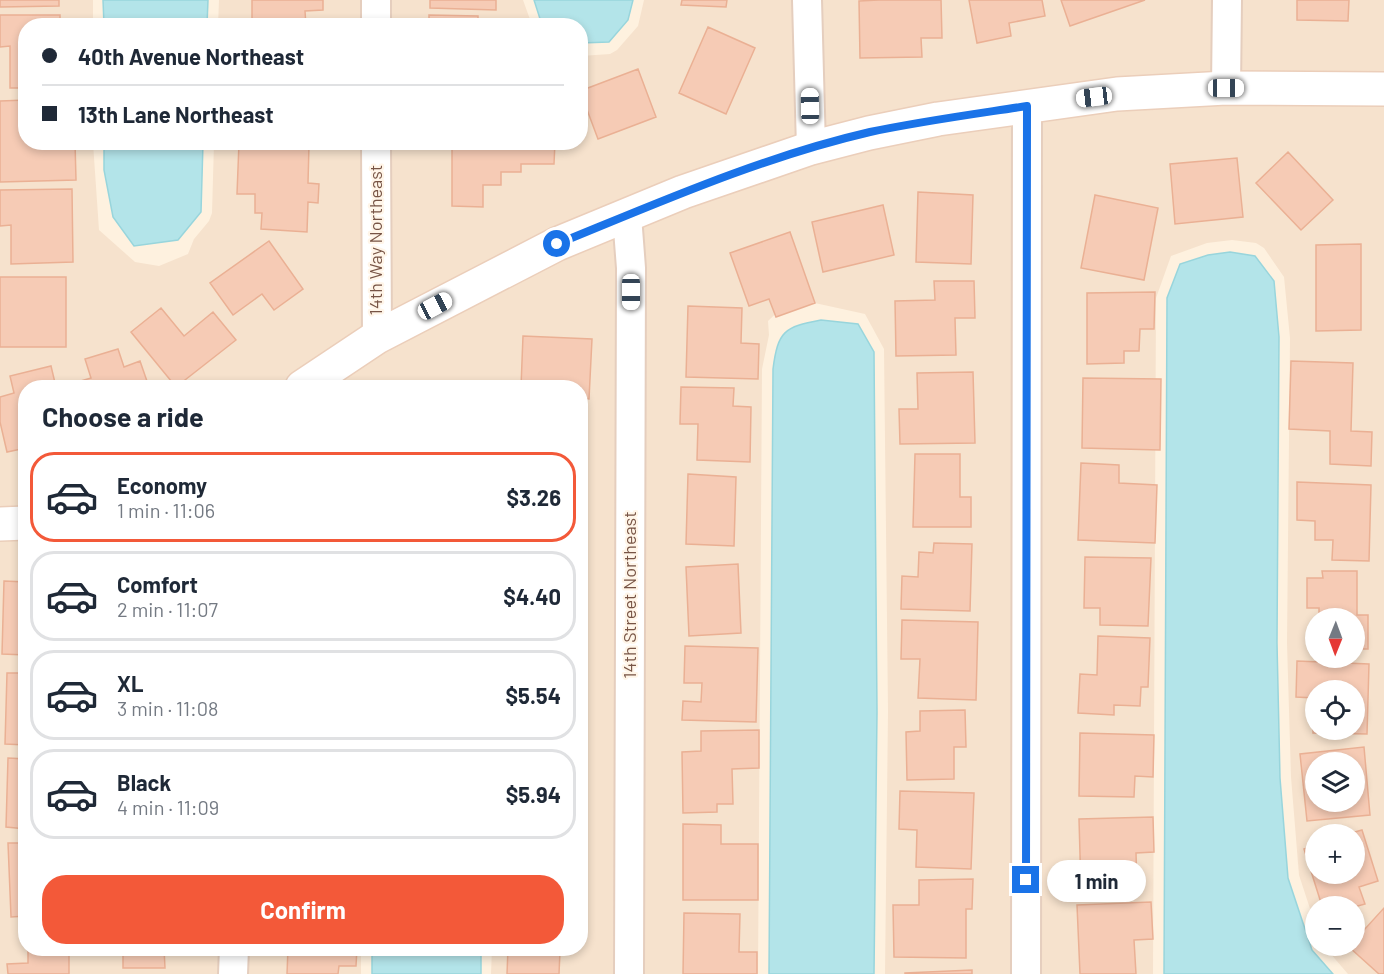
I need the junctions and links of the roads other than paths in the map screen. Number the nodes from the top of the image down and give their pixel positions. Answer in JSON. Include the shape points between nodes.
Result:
{"nodes":[{"id":1,"x":376,"y":0,"type":"edge"},
{"id":2,"x":807,"y":0,"type":"edge"},
{"id":3,"x":1227,"y":0,"type":"edge"},
{"id":4,"x":376,"y":18,"type":"edge"},
{"id":5,"x":1226,"y":88,"type":"junction"},
{"id":6,"x":1384,"y":89,"type":"edge"},
{"id":7,"x":1027,"y":106,"type":"junction"},
{"id":8,"x":811,"y":148,"type":"junction"},
{"id":9,"x":376,"y":150,"type":"edge"},
{"id":10,"x":627,"y":216,"type":"junction"},
{"id":11,"x":377,"y":337,"type":"junction"},
{"id":12,"x":312,"y":380,"type":"edge"},
{"id":13,"x":18,"y":523,"type":"edge"},
{"id":14,"x":0,"y":524,"type":"edge"},
{"id":15,"x":234,"y":956,"type":"edge"},
{"id":16,"x":233,"y":974,"type":"edge"},
{"id":17,"x":629,"y":974,"type":"edge"},
{"id":18,"x":1026,"y":974,"type":"edge"}],
"edges":[{"from":1,"to":4,"type":"street"},
{"from":2,"to":8,"type":"street"},
{"from":3,"to":5,"type":"street"},
{"from":5,"to":6,"type":"street"},
{"from":5,"to":7,"type":"street","via":[[1117,94]]},
{"from":7,"to":8,"type":"street","via":[[869,133]]},
{"from":7,"to":18,"type":"street"},
{"from":8,"to":10,"type":"street","via":[[740,171]]},
{"from":9,"to":11,"type":"street","name":"14th Way Northeast"},
{"from":10,"to":11,"type":"street","via":[[557,244]]},
{"from":10,"to":17,"type":"street","name":"14th Street Northeast","via":[[631,268]]},
{"from":11,"to":12,"type":"street"},
{"from":13,"to":14,"type":"street"},
{"from":15,"to":16,"type":"street"}]}
